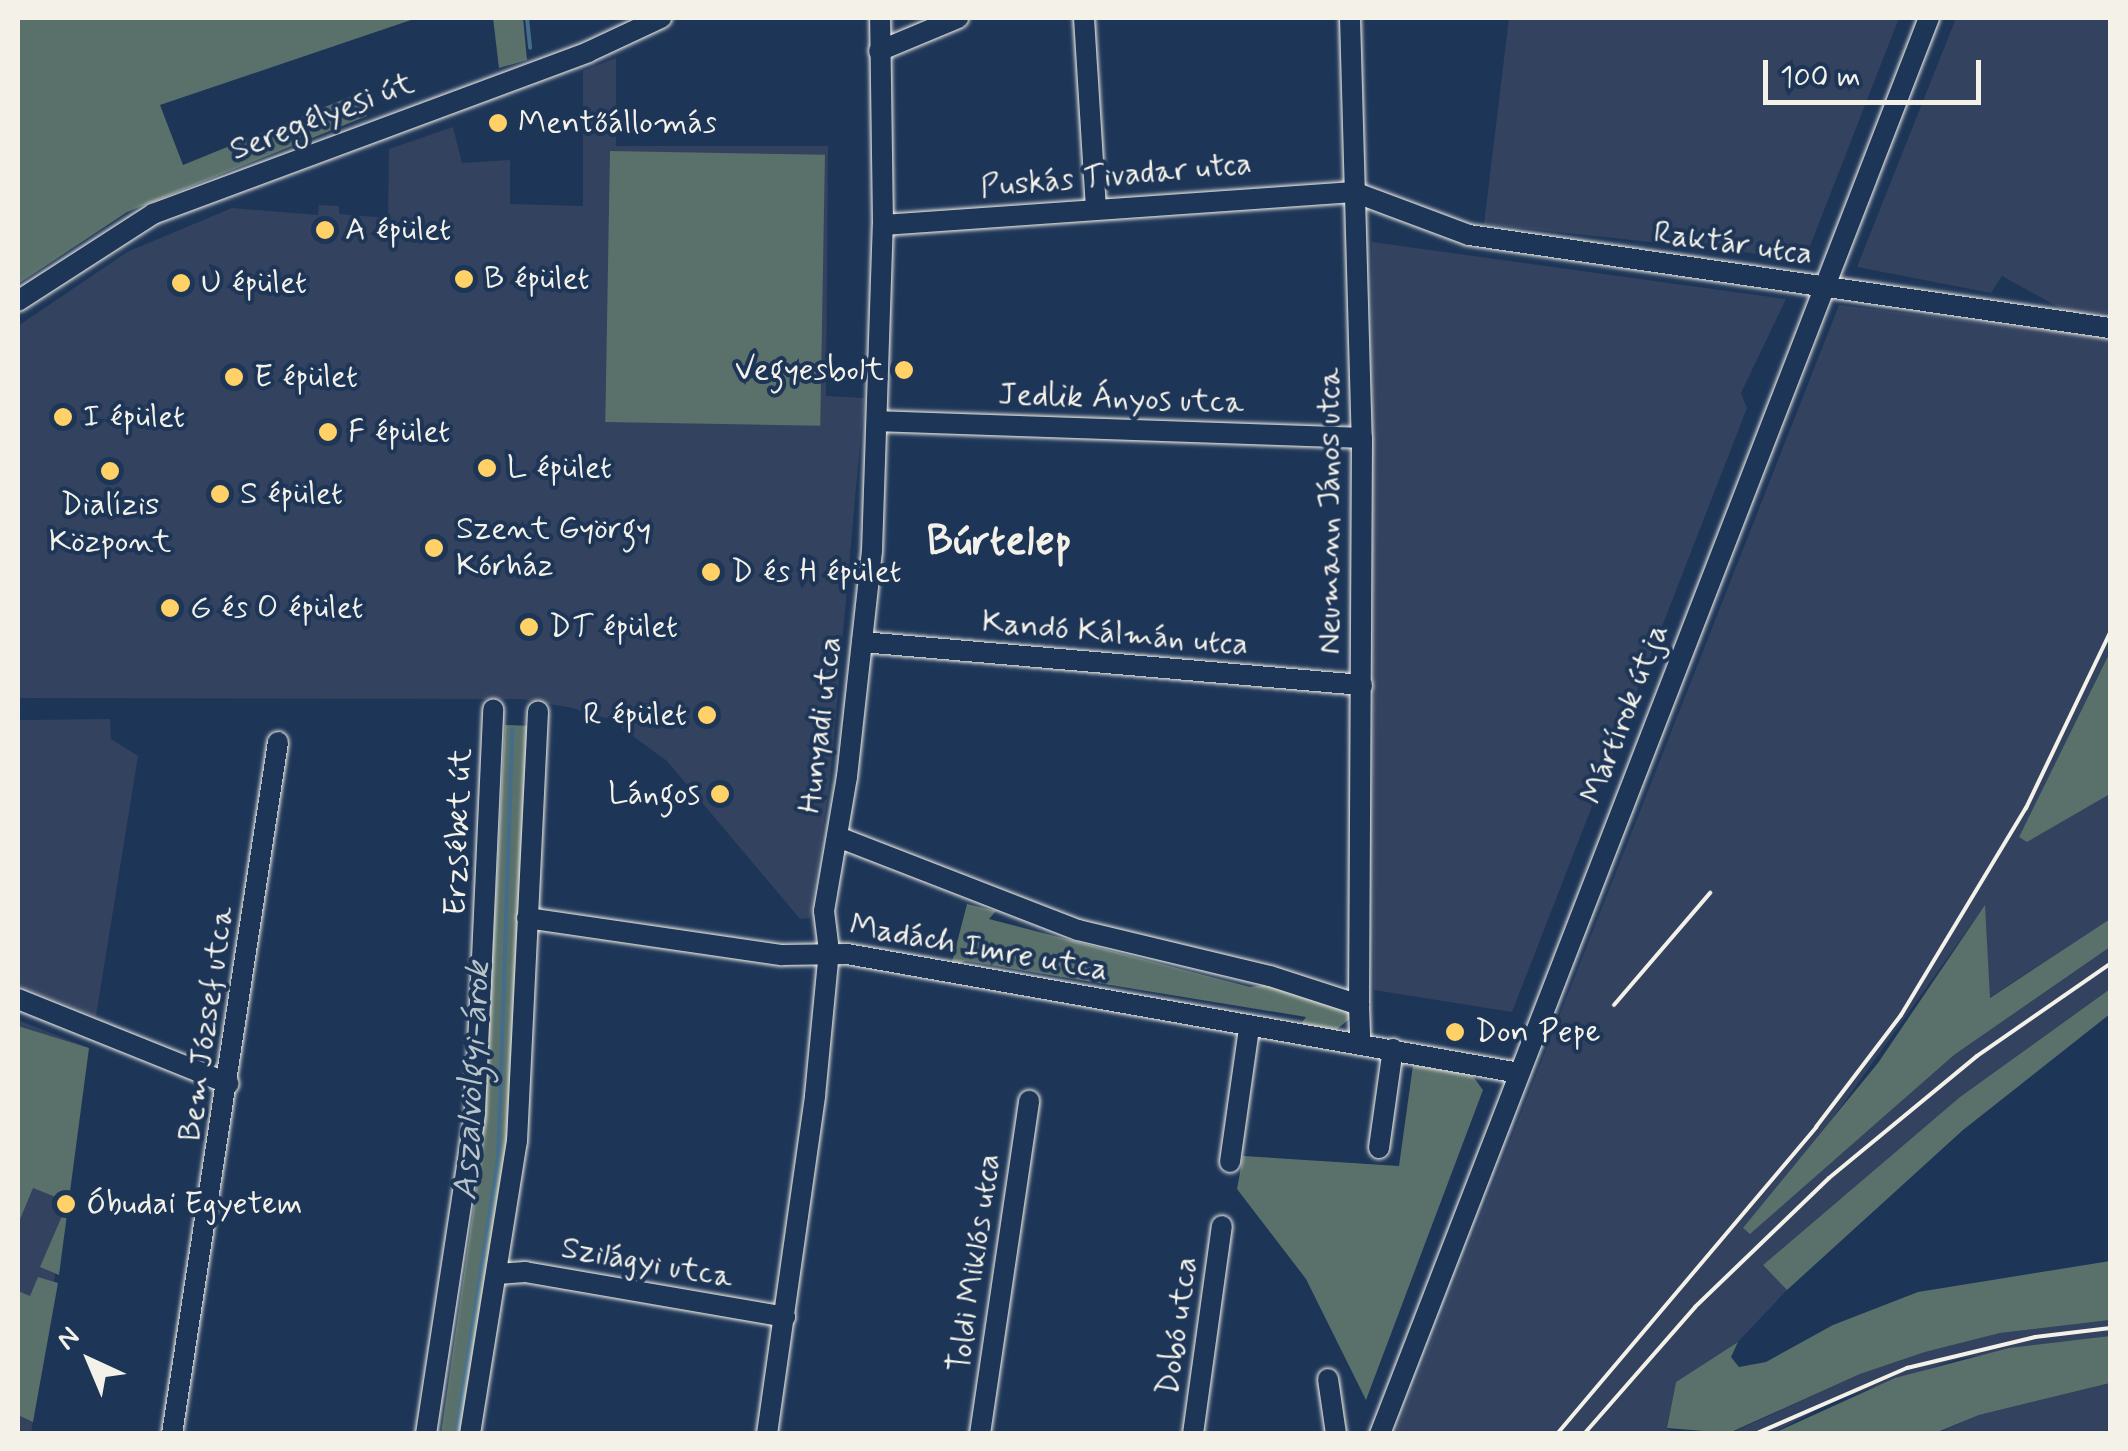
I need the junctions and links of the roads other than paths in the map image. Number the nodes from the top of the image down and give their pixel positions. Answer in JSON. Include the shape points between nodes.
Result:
{"nodes":[{"id":1,"x":661,"y":18,"type":"edge"},
{"id":2,"x":880,"y":18,"type":"edge"},
{"id":3,"x":958,"y":18,"type":"edge"},
{"id":4,"x":1084,"y":18,"type":"edge"},
{"id":5,"x":1350,"y":18,"type":"edge"},
{"id":6,"x":1929,"y":18,"type":"edge"},
{"id":7,"x":879,"y":51,"type":"junction"},
{"id":8,"x":1354,"y":192,"type":"junction"},
{"id":9,"x":1096,"y":208,"type":"junction"},
{"id":10,"x":883,"y":224,"type":"junction"},
{"id":11,"x":1820,"y":286,"type":"junction"},
{"id":12,"x":18,"y":301,"type":"edge"},
{"id":13,"x":2110,"y":328,"type":"edge"},
{"id":14,"x":877,"y":421,"type":"junction"},
{"id":15,"x":1362,"y":438,"type":"junction"},
{"id":16,"x":862,"y":642,"type":"junction"},
{"id":17,"x":1362,"y":685,"type":"junction"},
{"id":18,"x":493,"y":709,"type":"dead end"},
{"id":19,"x":538,"y":712,"type":"dead end"},
{"id":20,"x":278,"y":742,"type":"dead end"},
{"id":21,"x":838,"y":837,"type":"junction"},
{"id":22,"x":528,"y":918,"type":"junction"},
{"id":23,"x":829,"y":951,"type":"junction"},
{"id":24,"x":18,"y":999,"type":"edge"},
{"id":25,"x":1359,"y":1005,"type":"junction"},
{"id":26,"x":1249,"y":1029,"type":"junction"},
{"id":27,"x":1360,"y":1042,"type":"junction"},
{"id":28,"x":1393,"y":1048,"type":"junction"},
{"id":29,"x":1519,"y":1073,"type":"junction"},
{"id":30,"x":229,"y":1084,"type":"junction"},
{"id":31,"x":1029,"y":1101,"type":"dead end"},
{"id":32,"x":1379,"y":1148,"type":"dead end"},
{"id":33,"x":1230,"y":1162,"type":"dead end"},
{"id":34,"x":1222,"y":1226,"type":"dead end"},
{"id":35,"x":497,"y":1274,"type":"junction"},
{"id":36,"x":785,"y":1318,"type":"junction"},
{"id":37,"x":1328,"y":1379,"type":"dead end"},
{"id":38,"x":172,"y":1434,"type":"edge"},
{"id":39,"x":426,"y":1434,"type":"edge"},
{"id":40,"x":470,"y":1434,"type":"edge"},
{"id":41,"x":766,"y":1434,"type":"edge"},
{"id":42,"x":980,"y":1434,"type":"edge"},
{"id":43,"x":1194,"y":1434,"type":"edge"},
{"id":44,"x":1336,"y":1434,"type":"edge"},
{"id":45,"x":1380,"y":1434,"type":"edge"}],
"edges":[{"from":1,"to":12,"type":"street","name":"Seregélyesi út","via":[[588,52],[153,214]]},
{"from":2,"to":7,"type":"street","name":"Hunyadi utca"},
{"from":3,"to":7,"type":"street"},
{"from":4,"to":9,"type":"street"},
{"from":5,"to":8,"type":"street","name":"Neumann János utca"},
{"from":6,"to":11,"type":"street","name":"Mártírok útja"},
{"from":7,"to":10,"type":"street","name":"Hunyadi utca"},
{"from":8,"to":9,"type":"street","name":"Puskás Tivadar utca"},
{"from":8,"to":11,"type":"street","name":"Raktár utca","via":[[1469,234]]},
{"from":8,"to":15,"type":"street","name":"Neumann János utca"},
{"from":9,"to":10,"type":"street","name":"Puskás Tivadar utca"},
{"from":10,"to":14,"type":"street","name":"Hunyadi utca"},
{"from":11,"to":13,"type":"street","name":"Raktár utca"},
{"from":11,"to":29,"type":"street","name":"Mártírok útja"},
{"from":14,"to":15,"type":"street","name":"Jedlik Ányos utca"},
{"from":14,"to":16,"type":"street","name":"Hunyadi utca"},
{"from":15,"to":17,"type":"street","name":"Neumann János utca"},
{"from":16,"to":17,"type":"street","name":"Kandó Kálmán utca"},
{"from":16,"to":21,"type":"street","name":"Hunyadi utca"},
{"from":17,"to":25,"type":"street","name":"Neumann János utca"},
{"from":18,"to":39,"type":"street","name":"Erzsébet út","via":[[475,1112]]},
{"from":19,"to":22,"type":"street"},
{"from":20,"to":30,"type":"street","name":"Bem József utca"},
{"from":21,"to":23,"type":"street","name":"Hunyadi utca","via":[[824,911]]},
{"from":21,"to":25,"type":"street","name":"Madách Imre utca","via":[[1078,930],[1270,976]]},
{"from":22,"to":23,"type":"street","name":"Madách Imre utca","via":[[782,956]]},
{"from":22,"to":35,"type":"street","via":[[517,1141]]},
{"from":23,"to":26,"type":"street","name":"Madách Imre utca"},
{"from":23,"to":36,"type":"street","name":"Hunyadi utca"},
{"from":24,"to":30,"type":"street"},
{"from":25,"to":27,"type":"street"},
{"from":26,"to":27,"type":"street","name":"Madách Imre utca"},
{"from":26,"to":33,"type":"street"},
{"from":27,"to":28,"type":"street","name":"Madách Imre utca"},
{"from":28,"to":29,"type":"street","name":"Madách Imre utca"},
{"from":28,"to":32,"type":"street"},
{"from":29,"to":45,"type":"street","name":"Mártírok útja"},
{"from":30,"to":38,"type":"street","name":"Bem József utca"},
{"from":31,"to":42,"type":"street","name":"Toldi Miklós utca"},
{"from":34,"to":43,"type":"street","name":"Dobó utca"},
{"from":35,"to":36,"type":"street","name":"Szilágyi utca","via":[[525,1272]]},
{"from":35,"to":40,"type":"street"},
{"from":36,"to":41,"type":"street","name":"Hunyadi utca"},
{"from":37,"to":44,"type":"street"}]}
